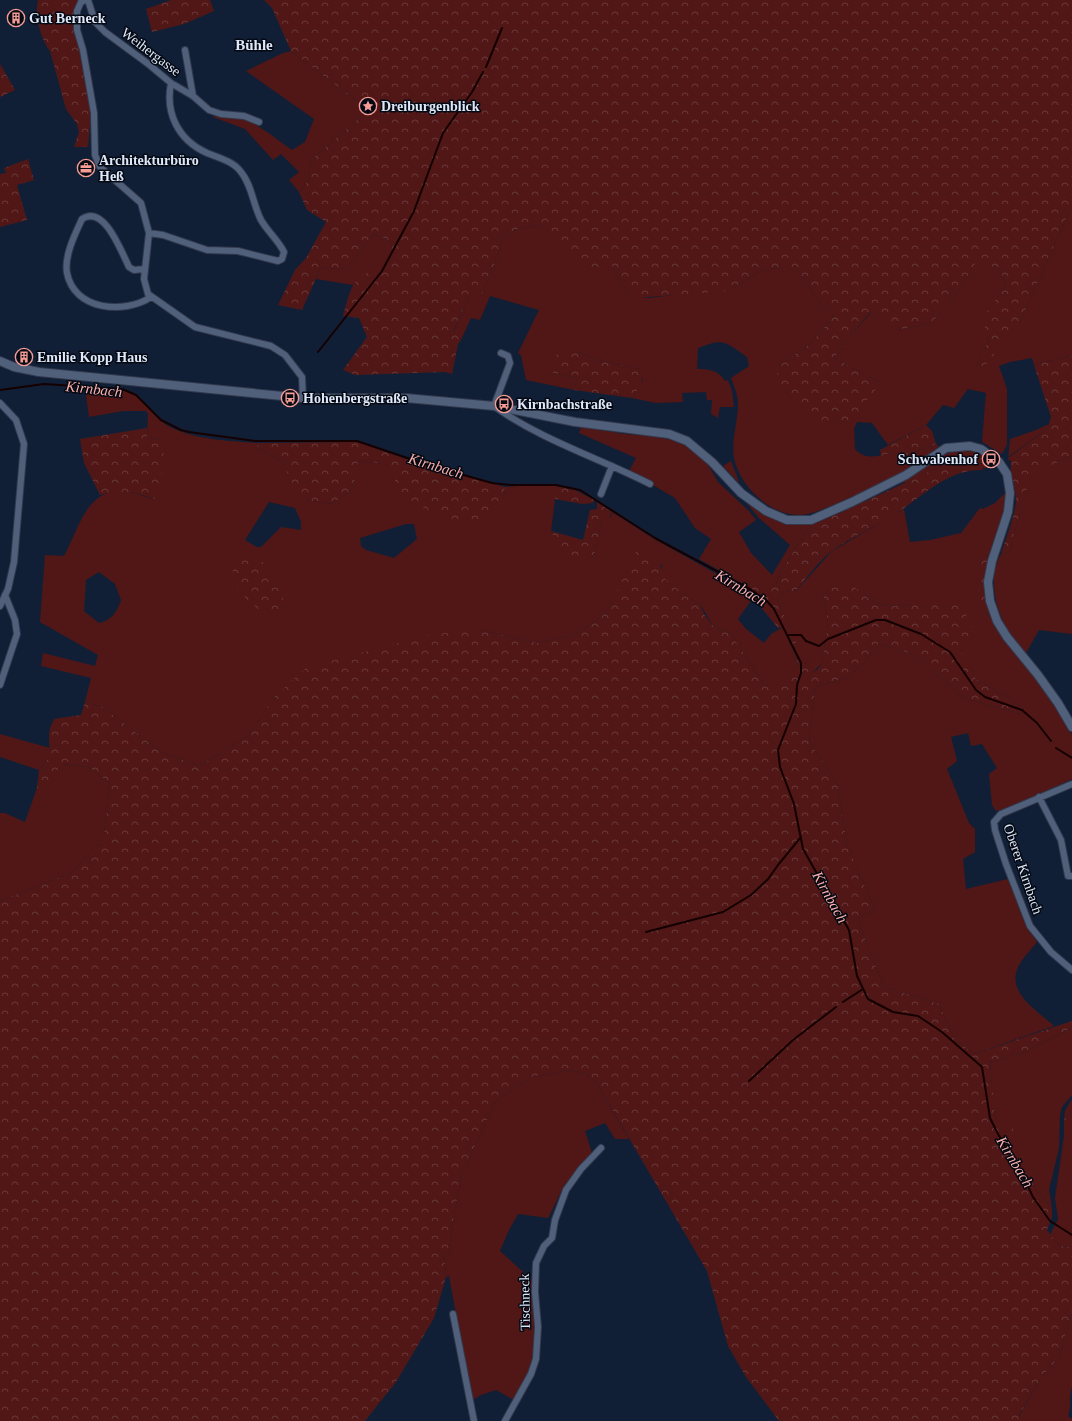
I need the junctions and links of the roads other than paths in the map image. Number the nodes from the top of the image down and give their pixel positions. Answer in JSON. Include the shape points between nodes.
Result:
{"nodes":[{"id":1,"x":85,"y":0,"type":"edge"},
{"id":2,"x":88,"y":0,"type":"edge"},
{"id":3,"x":185,"y":50,"type":"dead end"},
{"id":4,"x":171,"y":83,"type":"junction"},
{"id":5,"x":193,"y":96,"type":"junction"},
{"id":6,"x":259,"y":122,"type":"dead end"},
{"id":7,"x":149,"y":233,"type":"junction"},
{"id":8,"x":144,"y":269,"type":"junction"},
{"id":9,"x":151,"y":297,"type":"junction"},
{"id":10,"x":501,"y":353,"type":"dead end"},
{"id":11,"x":0,"y":361,"type":"edge"},
{"id":12,"x":304,"y":398,"type":"junction"},
{"id":13,"x":0,"y":403,"type":"edge"},
{"id":14,"x":494,"y":406,"type":"junction"},
{"id":15,"x":612,"y":466,"type":"junction"},
{"id":16,"x":650,"y":484,"type":"dead end"},
{"id":17,"x":601,"y":494,"type":"dead end"},
{"id":18,"x":5,"y":595,"type":"junction"},
{"id":19,"x":0,"y":606,"type":"edge"},
{"id":20,"x":0,"y":685,"type":"edge"},
{"id":21,"x":1072,"y":727,"type":"edge"},
{"id":22,"x":1072,"y":784,"type":"edge"},
{"id":23,"x":1039,"y":797,"type":"junction"},
{"id":24,"x":1072,"y":876,"type":"edge"},
{"id":25,"x":1072,"y":970,"type":"edge"},
{"id":26,"x":601,"y":1148,"type":"dead end"},
{"id":27,"x":453,"y":1314,"type":"dead end"},
{"id":28,"x":474,"y":1421,"type":"edge"},
{"id":29,"x":505,"y":1421,"type":"edge"}],
"edges":[{"from":1,"to":7,"type":"street","via":[[81,2],[77,11],[77,30],[94,113],[95,155],[100,167],[140,203]]},
{"from":2,"to":4,"type":"street","name":"Weihergasse","via":[[96,22],[105,32]]},
{"from":3,"to":5,"type":"street","name":"Weihergasse"},
{"from":4,"to":5,"type":"street","name":"Weihergasse"},
{"from":4,"to":7,"type":"street","via":[[169,108],[182,135],[192,144],[233,164],[241,172],[261,219],[284,252],[278,260],[238,251],[207,250],[164,235]]},
{"from":5,"to":6,"type":"street","name":"Weihergasse","via":[[209,110],[244,116]]},
{"from":7,"to":8,"type":"street"},
{"from":8,"to":9,"type":"street","via":[[144,279]]},
{"from":8,"to":9,"type":"street","via":[[134,270],[129,267],[105,223],[97,217],[86,216],[82,219],[67,265],[70,283],[78,294],[94,304],[115,308],[143,302]]},
{"from":9,"to":12,"type":"street","via":[[195,327],[271,346],[285,355],[302,377]]},
{"from":10,"to":14,"type":"street","via":[[508,356],[510,363]]},
{"from":11,"to":12,"type":"main road","via":[[14,367],[56,374]]},
{"from":12,"to":14,"type":"main road","via":[[406,398]]},
{"from":13,"to":18,"type":"street","via":[[16,420],[24,444],[14,562]]},
{"from":14,"to":15,"type":"street","via":[[521,423]]},
{"from":14,"to":21,"type":"main road","via":[[575,422],[657,432],[687,441],[708,458],[741,493],[766,511],[787,520],[811,520],[852,502],[906,475],[946,448],[970,446],[989,453],[1007,474],[1010,492],[1008,512],[988,582],[990,601],[997,621],[1007,637],[1038,675]]},
{"from":15,"to":16,"type":"street"},
{"from":15,"to":17,"type":"street"},
{"from":18,"to":19,"type":"street"},
{"from":18,"to":20,"type":"street","via":[[15,620],[17,634]]},
{"from":22,"to":23,"type":"street","name":"Oberer Kirnbach"},
{"from":23,"to":24,"type":"street","via":[[1061,840],[1068,876]]},
{"from":23,"to":25,"type":"street","name":"Oberer Kirnbach","via":[[1001,814],[994,822],[995,830],[1030,926],[1051,952]]},
{"from":26,"to":29,"type":"street","name":"Tischneck","via":[[566,1190],[555,1220],[552,1238],[544,1246],[536,1263],[536,1359],[531,1374]]},
{"from":27,"to":28,"type":"street"}]}
